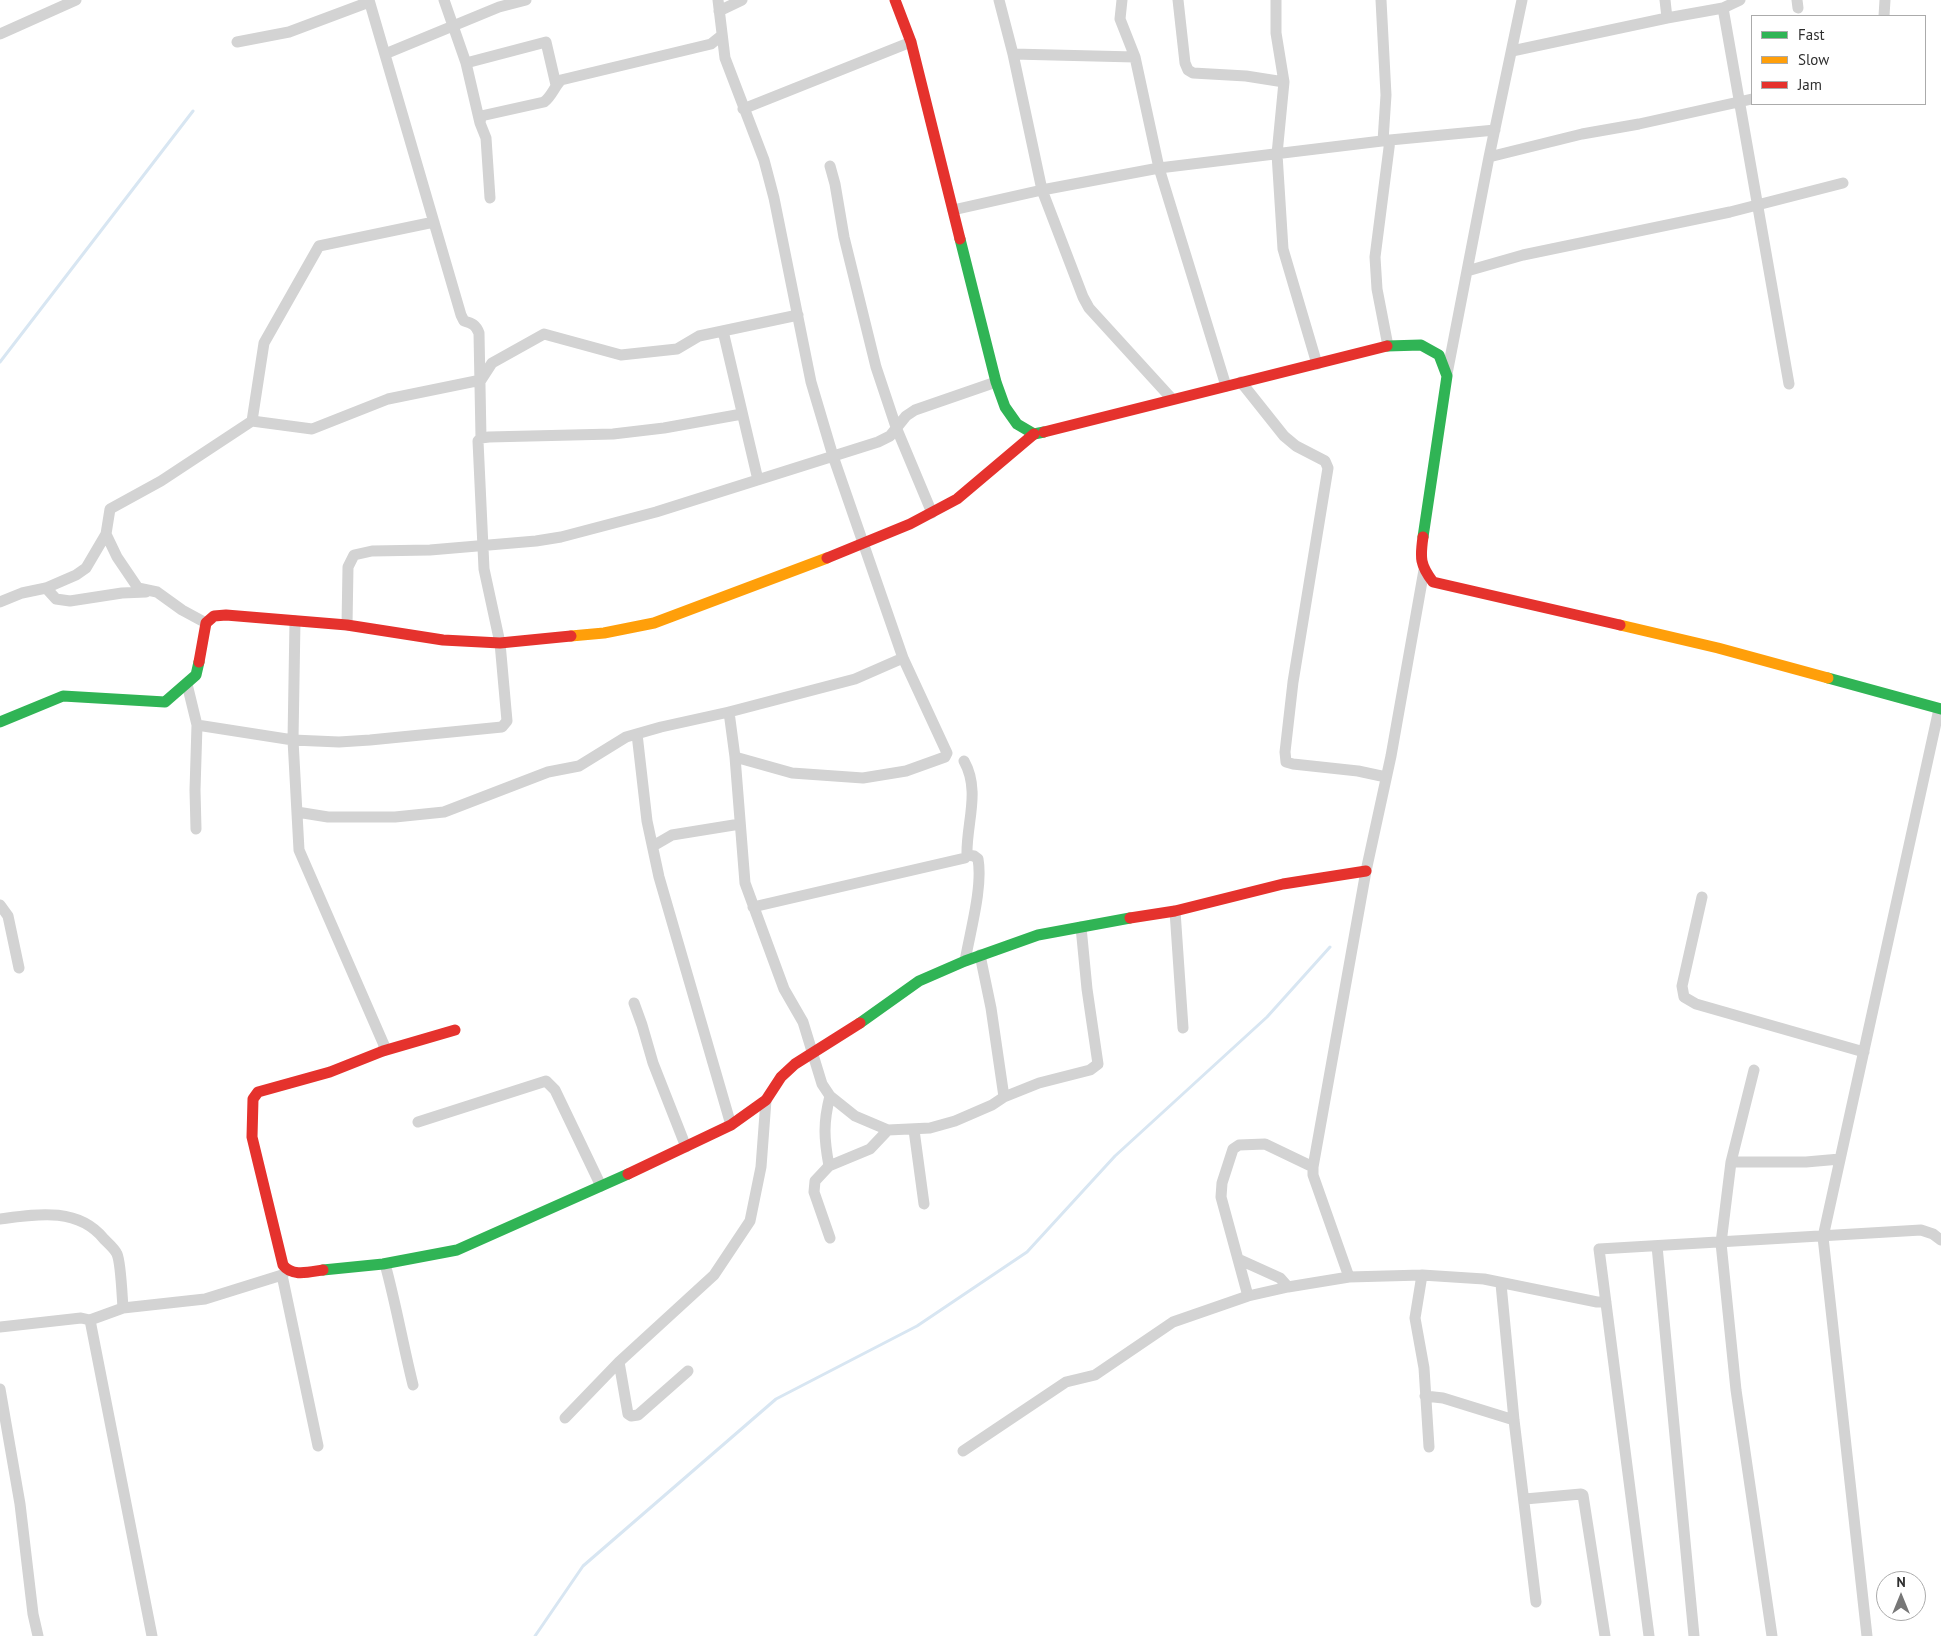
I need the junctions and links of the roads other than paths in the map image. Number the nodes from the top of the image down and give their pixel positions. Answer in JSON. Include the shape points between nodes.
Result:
{"nodes":[{"id":1,"x":76,"y":0,"type":"edge"},
{"id":2,"x":444,"y":0,"type":"edge"},
{"id":3,"x":526,"y":0,"type":"edge"},
{"id":4,"x":742,"y":0,"type":"edge"},
{"id":5,"x":895,"y":0,"type":"edge"},
{"id":6,"x":999,"y":0,"type":"edge"},
{"id":7,"x":1122,"y":0,"type":"edge"},
{"id":8,"x":1178,"y":0,"type":"edge"},
{"id":9,"x":1276,"y":0,"type":"edge"},
{"id":10,"x":1382,"y":0,"type":"edge"},
{"id":11,"x":1522,"y":0,"type":"edge"},
{"id":12,"x":1665,"y":0,"type":"edge"},
{"id":13,"x":1740,"y":0,"type":"edge"},
{"id":14,"x":1885,"y":0,"type":"edge"},
{"id":15,"x":369,"y":1,"type":"edge"},
{"id":16,"x":719,"y":6,"type":"edge"},
{"id":17,"x":1723,"y":8,"type":"junction"},
{"id":18,"x":1884,"y":15,"type":"edge"},
{"id":19,"x":1667,"y":18,"type":"junction"},
{"id":20,"x":454,"y":27,"type":"junction"},
{"id":21,"x":0,"y":34,"type":"edge"},
{"id":22,"x":722,"y":36,"type":"junction"},
{"id":23,"x":237,"y":42,"type":"dead end"},
{"id":24,"x":911,"y":42,"type":"junction"},
{"id":25,"x":711,"y":44,"type":"junction"},
{"id":26,"x":1512,"y":51,"type":"junction"},
{"id":27,"x":385,"y":54,"type":"junction"},
{"id":28,"x":1013,"y":54,"type":"junction"},
{"id":29,"x":1135,"y":57,"type":"junction"},
{"id":30,"x":725,"y":58,"type":"junction"},
{"id":31,"x":466,"y":63,"type":"junction"},
{"id":32,"x":1284,"y":82,"type":"junction"},
{"id":33,"x":556,"y":85,"type":"junction"},
{"id":34,"x":1751,"y":99,"type":"edge"},
{"id":35,"x":1739,"y":102,"type":"junction"},
{"id":36,"x":743,"y":109,"type":"junction"},
{"id":37,"x":480,"y":124,"type":"junction"},
{"id":38,"x":1495,"y":130,"type":"junction"},
{"id":39,"x":1387,"y":141,"type":"junction"},
{"id":40,"x":1277,"y":154,"type":"junction"},
{"id":41,"x":1489,"y":157,"type":"junction"},
{"id":42,"x":830,"y":166,"type":"dead end"},
{"id":43,"x":1159,"y":168,"type":"junction"},
{"id":44,"x":1843,"y":183,"type":"dead end"},
{"id":45,"x":1042,"y":190,"type":"junction"},
{"id":46,"x":490,"y":198,"type":"dead end"},
{"id":47,"x":1759,"y":205,"type":"junction"},
{"id":48,"x":954,"y":210,"type":"junction"},
{"id":49,"x":434,"y":222,"type":"junction"},
{"id":50,"x":1467,"y":271,"type":"junction"},
{"id":51,"x":798,"y":315,"type":"junction"},
{"id":52,"x":723,"y":331,"type":"junction"},
{"id":53,"x":1388,"y":346,"type":"junction"},
{"id":54,"x":1316,"y":364,"type":"junction"},
{"id":55,"x":1447,"y":376,"type":"junction"},
{"id":56,"x":481,"y":380,"type":"junction"},
{"id":57,"x":996,"y":382,"type":"junction"},
{"id":58,"x":1241,"y":382,"type":"junction"},
{"id":59,"x":1789,"y":384,"type":"dead end"},
{"id":60,"x":1226,"y":386,"type":"junction"},
{"id":61,"x":1172,"y":399,"type":"junction"},
{"id":62,"x":742,"y":414,"type":"junction"},
{"id":63,"x":252,"y":421,"type":"junction"},
{"id":64,"x":896,"y":427,"type":"junction"},
{"id":65,"x":1034,"y":434,"type":"junction"},
{"id":66,"x":481,"y":438,"type":"junction"},
{"id":67,"x":833,"y":456,"type":"junction"},
{"id":68,"x":758,"y":480,"type":"junction"},
{"id":69,"x":932,"y":513,"type":"junction"},
{"id":70,"x":106,"y":534,"type":"junction"},
{"id":71,"x":865,"y":543,"type":"junction"},
{"id":72,"x":483,"y":545,"type":"junction"},
{"id":73,"x":1424,"y":570,"type":"junction"},
{"id":74,"x":46,"y":588,"type":"junction"},
{"id":75,"x":157,"y":592,"type":"junction"},
{"id":76,"x":0,"y":602,"type":"edge"},
{"id":77,"x":295,"y":621,"type":"junction"},
{"id":78,"x":206,"y":624,"type":"junction"},
{"id":79,"x":347,"y":625,"type":"junction"},
{"id":80,"x":500,"y":644,"type":"junction"},
{"id":81,"x":903,"y":658,"type":"junction"},
{"id":82,"x":187,"y":684,"type":"junction"},
{"id":83,"x":1940,"y":709,"type":"edge"},
{"id":84,"x":729,"y":712,"type":"junction"},
{"id":85,"x":0,"y":722,"type":"edge"},
{"id":86,"x":197,"y":725,"type":"junction"},
{"id":87,"x":637,"y":734,"type":"junction"},
{"id":88,"x":293,"y":740,"type":"junction"},
{"id":89,"x":735,"y":756,"type":"junction"},
{"id":90,"x":964,"y":761,"type":"dead end"},
{"id":91,"x":1386,"y":778,"type":"junction"},
{"id":92,"x":297,"y":812,"type":"junction"},
{"id":93,"x":740,"y":824,"type":"junction"},
{"id":94,"x":196,"y":829,"type":"dead end"},
{"id":95,"x":653,"y":846,"type":"junction"},
{"id":96,"x":967,"y":856,"type":"junction"},
{"id":97,"x":1366,"y":871,"type":"junction"},
{"id":98,"x":1702,"y":897,"type":"dead end"},
{"id":99,"x":0,"y":905,"type":"edge"},
{"id":100,"x":753,"y":907,"type":"junction"},
{"id":101,"x":1175,"y":911,"type":"junction"},
{"id":102,"x":1081,"y":927,"type":"junction"},
{"id":103,"x":980,"y":955,"type":"junction"},
{"id":104,"x":965,"y":960,"type":"junction"},
{"id":105,"x":19,"y":968,"type":"dead end"},
{"id":106,"x":634,"y":1003,"type":"dead end"},
{"id":107,"x":1183,"y":1028,"type":"dead end"},
{"id":108,"x":455,"y":1030,"type":"dead end"},
{"id":109,"x":383,"y":1051,"type":"junction"},
{"id":110,"x":1864,"y":1052,"type":"junction"},
{"id":111,"x":812,"y":1053,"type":"junction"},
{"id":112,"x":1754,"y":1070,"type":"dead end"},
{"id":113,"x":830,"y":1096,"type":"junction"},
{"id":114,"x":1004,"y":1097,"type":"junction"},
{"id":115,"x":766,"y":1100,"type":"junction"},
{"id":116,"x":418,"y":1122,"type":"dead end"},
{"id":117,"x":730,"y":1126,"type":"junction"},
{"id":118,"x":888,"y":1130,"type":"junction"},
{"id":119,"x":914,"y":1130,"type":"junction"},
{"id":120,"x":686,"y":1147,"type":"junction"},
{"id":121,"x":1840,"y":1159,"type":"junction"},
{"id":122,"x":1731,"y":1162,"type":"junction"},
{"id":123,"x":829,"y":1166,"type":"junction"},
{"id":124,"x":1313,"y":1167,"type":"junction"},
{"id":125,"x":601,"y":1186,"type":"junction"},
{"id":126,"x":924,"y":1204,"type":"dead end"},
{"id":127,"x":0,"y":1219,"type":"edge"},
{"id":128,"x":1823,"y":1237,"type":"junction"},
{"id":129,"x":830,"y":1238,"type":"dead end"},
{"id":130,"x":1941,"y":1240,"type":"edge"},
{"id":131,"x":1721,"y":1243,"type":"junction"},
{"id":132,"x":1656,"y":1246,"type":"junction"},
{"id":133,"x":1238,"y":1259,"type":"junction"},
{"id":134,"x":385,"y":1264,"type":"junction"},
{"id":135,"x":284,"y":1272,"type":"junction"},
{"id":136,"x":1422,"y":1275,"type":"junction"},
{"id":137,"x":1349,"y":1277,"type":"junction"},
{"id":138,"x":1501,"y":1284,"type":"junction"},
{"id":139,"x":1288,"y":1287,"type":"junction"},
{"id":140,"x":1248,"y":1296,"type":"junction"},
{"id":141,"x":1606,"y":1302,"type":"junction"},
{"id":142,"x":123,"y":1308,"type":"junction"},
{"id":143,"x":90,"y":1320,"type":"junction"},
{"id":144,"x":0,"y":1327,"type":"edge"},
{"id":145,"x":619,"y":1362,"type":"junction"},
{"id":146,"x":688,"y":1370,"type":"dead end"},
{"id":147,"x":413,"y":1386,"type":"dead end"},
{"id":148,"x":0,"y":1389,"type":"edge"},
{"id":149,"x":1425,"y":1396,"type":"junction"},
{"id":150,"x":565,"y":1418,"type":"dead end"},
{"id":151,"x":1514,"y":1420,"type":"junction"},
{"id":152,"x":318,"y":1446,"type":"dead end"},
{"id":153,"x":1428,"y":1447,"type":"dead end"},
{"id":154,"x":962,"y":1451,"type":"dead end"},
{"id":155,"x":1524,"y":1499,"type":"junction"},
{"id":156,"x":1536,"y":1602,"type":"dead end"},
{"id":157,"x":38,"y":1636,"type":"edge"},
{"id":158,"x":152,"y":1636,"type":"edge"},
{"id":159,"x":1605,"y":1636,"type":"edge"},
{"id":160,"x":1649,"y":1636,"type":"edge"},
{"id":161,"x":1694,"y":1636,"type":"edge"},
{"id":162,"x":1772,"y":1636,"type":"edge"},
{"id":163,"x":1867,"y":1636,"type":"edge"}],
"edges":[{"from":1,"to":21,"type":"street"},
{"from":2,"to":20,"type":"street"},
{"from":3,"to":20,"type":"street","via":[[499,7]]},
{"from":4,"to":16,"type":"street"},
{"from":5,"to":24,"type":"street"},
{"from":6,"to":28,"type":"street"},
{"from":7,"to":29,"type":"street","via":[[1120,19]]},
{"from":8,"to":32,"type":"street","via":[[1188,70]]},
{"from":9,"to":32,"type":"street","via":[[1276,33]]},
{"from":10,"to":39,"type":"street"},
{"from":11,"to":26,"type":"street"},
{"from":12,"to":19,"type":"street"},
{"from":13,"to":17,"type":"street"},
{"from":14,"to":18,"type":"street"},
{"from":15,"to":23,"type":"street","via":[[289,32]]},
{"from":15,"to":27,"type":"street"},
{"from":16,"to":22,"type":"street"},
{"from":17,"to":19,"type":"street"},
{"from":17,"to":35,"type":"street"},
{"from":19,"to":26,"type":"street"},
{"from":20,"to":27,"type":"street"},
{"from":20,"to":31,"type":"street"},
{"from":22,"to":25,"type":"street"},
{"from":22,"to":30,"type":"street"},
{"from":24,"to":36,"type":"street"},
{"from":24,"to":48,"type":"street"},
{"from":25,"to":30,"type":"street"},
{"from":25,"to":33,"type":"street","via":[[574,76]]},
{"from":26,"to":38,"type":"street"},
{"from":27,"to":49,"type":"street"},
{"from":28,"to":29,"type":"street"},
{"from":28,"to":45,"type":"street"},
{"from":29,"to":43,"type":"street"},
{"from":30,"to":36,"type":"street"},
{"from":31,"to":33,"type":"street","via":[[546,42]]},
{"from":31,"to":37,"type":"street"},
{"from":32,"to":40,"type":"street"},
{"from":33,"to":37,"type":"street","via":[[544,102],[481,116]]},
{"from":34,"to":35,"type":"street"},
{"from":35,"to":41,"type":"street"},
{"from":35,"to":47,"type":"street"},
{"from":36,"to":51,"type":"street","via":[[764,160]]},
{"from":37,"to":46,"type":"street","via":[[486,138]]},
{"from":38,"to":39,"type":"street"},
{"from":38,"to":41,"type":"street"},
{"from":39,"to":40,"type":"street"},
{"from":39,"to":53,"type":"street","via":[[1375,257],[1377,288]]},
{"from":40,"to":43,"type":"street"},
{"from":40,"to":54,"type":"street","via":[[1283,249]]},
{"from":41,"to":50,"type":"street"},
{"from":42,"to":64,"type":"street","via":[[876,367]]},
{"from":43,"to":45,"type":"street"},
{"from":43,"to":60,"type":"street"},
{"from":44,"to":47,"type":"street"},
{"from":45,"to":48,"type":"street"},
{"from":45,"to":61,"type":"street","via":[[1083,297]]},
{"from":47,"to":50,"type":"street","via":[[1523,255]]},
{"from":47,"to":59,"type":"street"},
{"from":48,"to":57,"type":"street"},
{"from":49,"to":56,"type":"street","via":[[461,315],[479,333]]},
{"from":49,"to":63,"type":"street","via":[[319,246],[264,343]]},
{"from":50,"to":55,"type":"street"},
{"from":51,"to":52,"type":"street"},
{"from":51,"to":67,"type":"street","via":[[811,382]]},
{"from":52,"to":56,"type":"street","via":[[699,336],[677,349],[621,355],[544,334],[492,362]]},
{"from":52,"to":62,"type":"street"},
{"from":53,"to":54,"type":"street"},
{"from":53,"to":55,"type":"street","via":[[1421,345],[1439,355]]},
{"from":54,"to":58,"type":"street"},
{"from":55,"to":73,"type":"street","via":[[1420,557]]},
{"from":56,"to":63,"type":"street","via":[[388,399],[312,429]]},
{"from":56,"to":66,"type":"street"},
{"from":57,"to":64,"type":"street","via":[[915,410]]},
{"from":57,"to":65,"type":"street","via":[[1007,414],[1018,427]]},
{"from":58,"to":60,"type":"street"},
{"from":58,"to":91,"type":"street","via":[[1284,436],[1325,461],[1328,468],[1293,682],[1286,762],[1358,770]]},
{"from":60,"to":61,"type":"street"},
{"from":61,"to":65,"type":"street"},
{"from":62,"to":66,"type":"street","via":[[613,434]]},
{"from":62,"to":68,"type":"street"},
{"from":63,"to":70,"type":"street","via":[[161,481],[110,509]]},
{"from":64,"to":67,"type":"street","via":[[890,436],[878,442]]},
{"from":64,"to":69,"type":"street"},
{"from":65,"to":69,"type":"street","via":[[957,499]]},
{"from":66,"to":72,"type":"street","via":[[478,441]]},
{"from":67,"to":68,"type":"street"},
{"from":67,"to":71,"type":"street"},
{"from":68,"to":72,"type":"street","via":[[561,537]]},
{"from":69,"to":71,"type":"street"},
{"from":70,"to":74,"type":"street","via":[[86,568]]},
{"from":70,"to":75,"type":"street","via":[[138,588]]},
{"from":71,"to":80,"type":"street","via":[[654,623],[604,633]]},
{"from":71,"to":81,"type":"street"},
{"from":72,"to":79,"type":"street","via":[[372,551],[354,555],[348,566]]},
{"from":72,"to":80,"type":"street","via":[[484,569]]},
{"from":73,"to":83,"type":"street","via":[[1434,582],[1718,648]]},
{"from":73,"to":91,"type":"street"},
{"from":74,"to":75,"type":"street","via":[[56,598],[70,601],[122,593]]},
{"from":74,"to":76,"type":"street"},
{"from":75,"to":78,"type":"street"},
{"from":77,"to":78,"type":"street","via":[[226,615],[214,616]]},
{"from":77,"to":79,"type":"street"},
{"from":77,"to":88,"type":"street"},
{"from":78,"to":82,"type":"street","via":[[196,675]]},
{"from":79,"to":80,"type":"street","via":[[443,640]]},
{"from":80,"to":88,"type":"street","via":[[507,722],[502,727],[339,742]]},
{"from":81,"to":84,"type":"street","via":[[855,679]]},
{"from":81,"to":89,"type":"street","via":[[947,753],[945,757],[906,770],[863,778],[792,773]]},
{"from":82,"to":85,"type":"street","via":[[165,702],[63,696]]},
{"from":82,"to":86,"type":"street"},
{"from":83,"to":110,"type":"street"},
{"from":84,"to":87,"type":"street"},
{"from":84,"to":89,"type":"street"},
{"from":86,"to":88,"type":"street"},
{"from":86,"to":94,"type":"street"},
{"from":87,"to":92,"type":"street","via":[[626,737],[579,766],[548,772],[444,812],[395,817],[328,817]]},
{"from":87,"to":95,"type":"street"},
{"from":88,"to":92,"type":"street"},
{"from":89,"to":93,"type":"street"},
{"from":90,"to":96,"type":"street","via":[[971,783],[973,810]]},
{"from":91,"to":97,"type":"street"},
{"from":92,"to":109,"type":"street","via":[[299,850],[384,1045]]},
{"from":93,"to":95,"type":"street","via":[[672,835]]},
{"from":93,"to":100,"type":"street","via":[[745,883]]},
{"from":95,"to":117,"type":"street"},
{"from":96,"to":100,"type":"street"},
{"from":96,"to":104,"type":"street","via":[[978,858],[979,864]]},
{"from":97,"to":101,"type":"street","via":[[1283,884]]},
{"from":97,"to":124,"type":"street"},
{"from":98,"to":110,"type":"street","via":[[1682,986],[1684,997],[1696,1004]]},
{"from":99,"to":105,"type":"street","via":[[8,916]]},
{"from":100,"to":111,"type":"street","via":[[784,989],[803,1022]]},
{"from":101,"to":102,"type":"street"},
{"from":101,"to":107,"type":"street"},
{"from":102,"to":103,"type":"street","via":[[1038,935]]},
{"from":102,"to":114,"type":"street","via":[[1098,1064],[1090,1070],[1039,1083]]},
{"from":103,"to":104,"type":"street"},
{"from":103,"to":114,"type":"street"},
{"from":104,"to":111,"type":"street","via":[[919,980]]},
{"from":106,"to":120,"type":"street","via":[[652,1063]]},
{"from":108,"to":109,"type":"street"},
{"from":109,"to":135,"type":"street","via":[[330,1072],[258,1092],[253,1099],[252,1137]]},
{"from":110,"to":121,"type":"street"},
{"from":111,"to":113,"type":"street","via":[[822,1084]]},
{"from":111,"to":115,"type":"street","via":[[781,1077]]},
{"from":112,"to":122,"type":"street"},
{"from":113,"to":118,"type":"street","via":[[855,1116]]},
{"from":113,"to":123,"type":"street","via":[[824,1117]]},
{"from":114,"to":119,"type":"street","via":[[955,1121]]},
{"from":115,"to":117,"type":"street"},
{"from":115,"to":145,"type":"street","via":[[761,1167],[750,1220],[714,1275]]},
{"from":116,"to":125,"type":"street","via":[[546,1081],[555,1090]]},
{"from":117,"to":120,"type":"street"},
{"from":118,"to":119,"type":"street"},
{"from":118,"to":123,"type":"street","via":[[870,1150]]},
{"from":119,"to":126,"type":"street"},
{"from":120,"to":125,"type":"street"},
{"from":121,"to":122,"type":"street"},
{"from":121,"to":128,"type":"street"},
{"from":122,"to":131,"type":"street"},
{"from":123,"to":129,"type":"street","via":[[815,1181],[814,1192]]},
{"from":124,"to":133,"type":"street","via":[[1265,1144],[1239,1145],[1233,1149],[1222,1183],[1222,1197]]},
{"from":124,"to":137,"type":"street"},
{"from":125,"to":134,"type":"street","via":[[457,1250]]},
{"from":127,"to":142,"type":"street","via":[[59,1215],[96,1228],[117,1254]]},
{"from":128,"to":130,"type":"street","via":[[1921,1230]]},
{"from":128,"to":131,"type":"street"},
{"from":128,"to":163,"type":"street"},
{"from":131,"to":132,"type":"street"},
{"from":131,"to":162,"type":"street","via":[[1736,1390]]},
{"from":132,"to":141,"type":"street","via":[[1599,1249]]},
{"from":132,"to":161,"type":"street"},
{"from":133,"to":139,"type":"street","via":[[1280,1278]]},
{"from":133,"to":140,"type":"street"},
{"from":134,"to":135,"type":"street"},
{"from":134,"to":147,"type":"street"},
{"from":135,"to":142,"type":"street","via":[[205,1299]]},
{"from":135,"to":152,"type":"street"},
{"from":136,"to":137,"type":"street"},
{"from":136,"to":138,"type":"street","via":[[1484,1279]]},
{"from":136,"to":149,"type":"street","via":[[1415,1318],[1424,1368]]},
{"from":137,"to":139,"type":"street"},
{"from":138,"to":141,"type":"street"},
{"from":138,"to":151,"type":"street"},
{"from":139,"to":140,"type":"street"},
{"from":140,"to":154,"type":"street","via":[[1173,1322],[1095,1375],[1066,1382]]},
{"from":141,"to":160,"type":"street"},
{"from":142,"to":143,"type":"street"},
{"from":143,"to":144,"type":"street","via":[[81,1318]]},
{"from":143,"to":158,"type":"street"},
{"from":145,"to":146,"type":"street","via":[[631,1416],[638,1415]]},
{"from":145,"to":150,"type":"street"},
{"from":148,"to":157,"type":"street"},
{"from":149,"to":151,"type":"street","via":[[1443,1398]]},
{"from":149,"to":153,"type":"street"},
{"from":151,"to":155,"type":"street"},
{"from":155,"to":156,"type":"street"},
{"from":155,"to":159,"type":"street","via":[[1584,1495]]}]}
